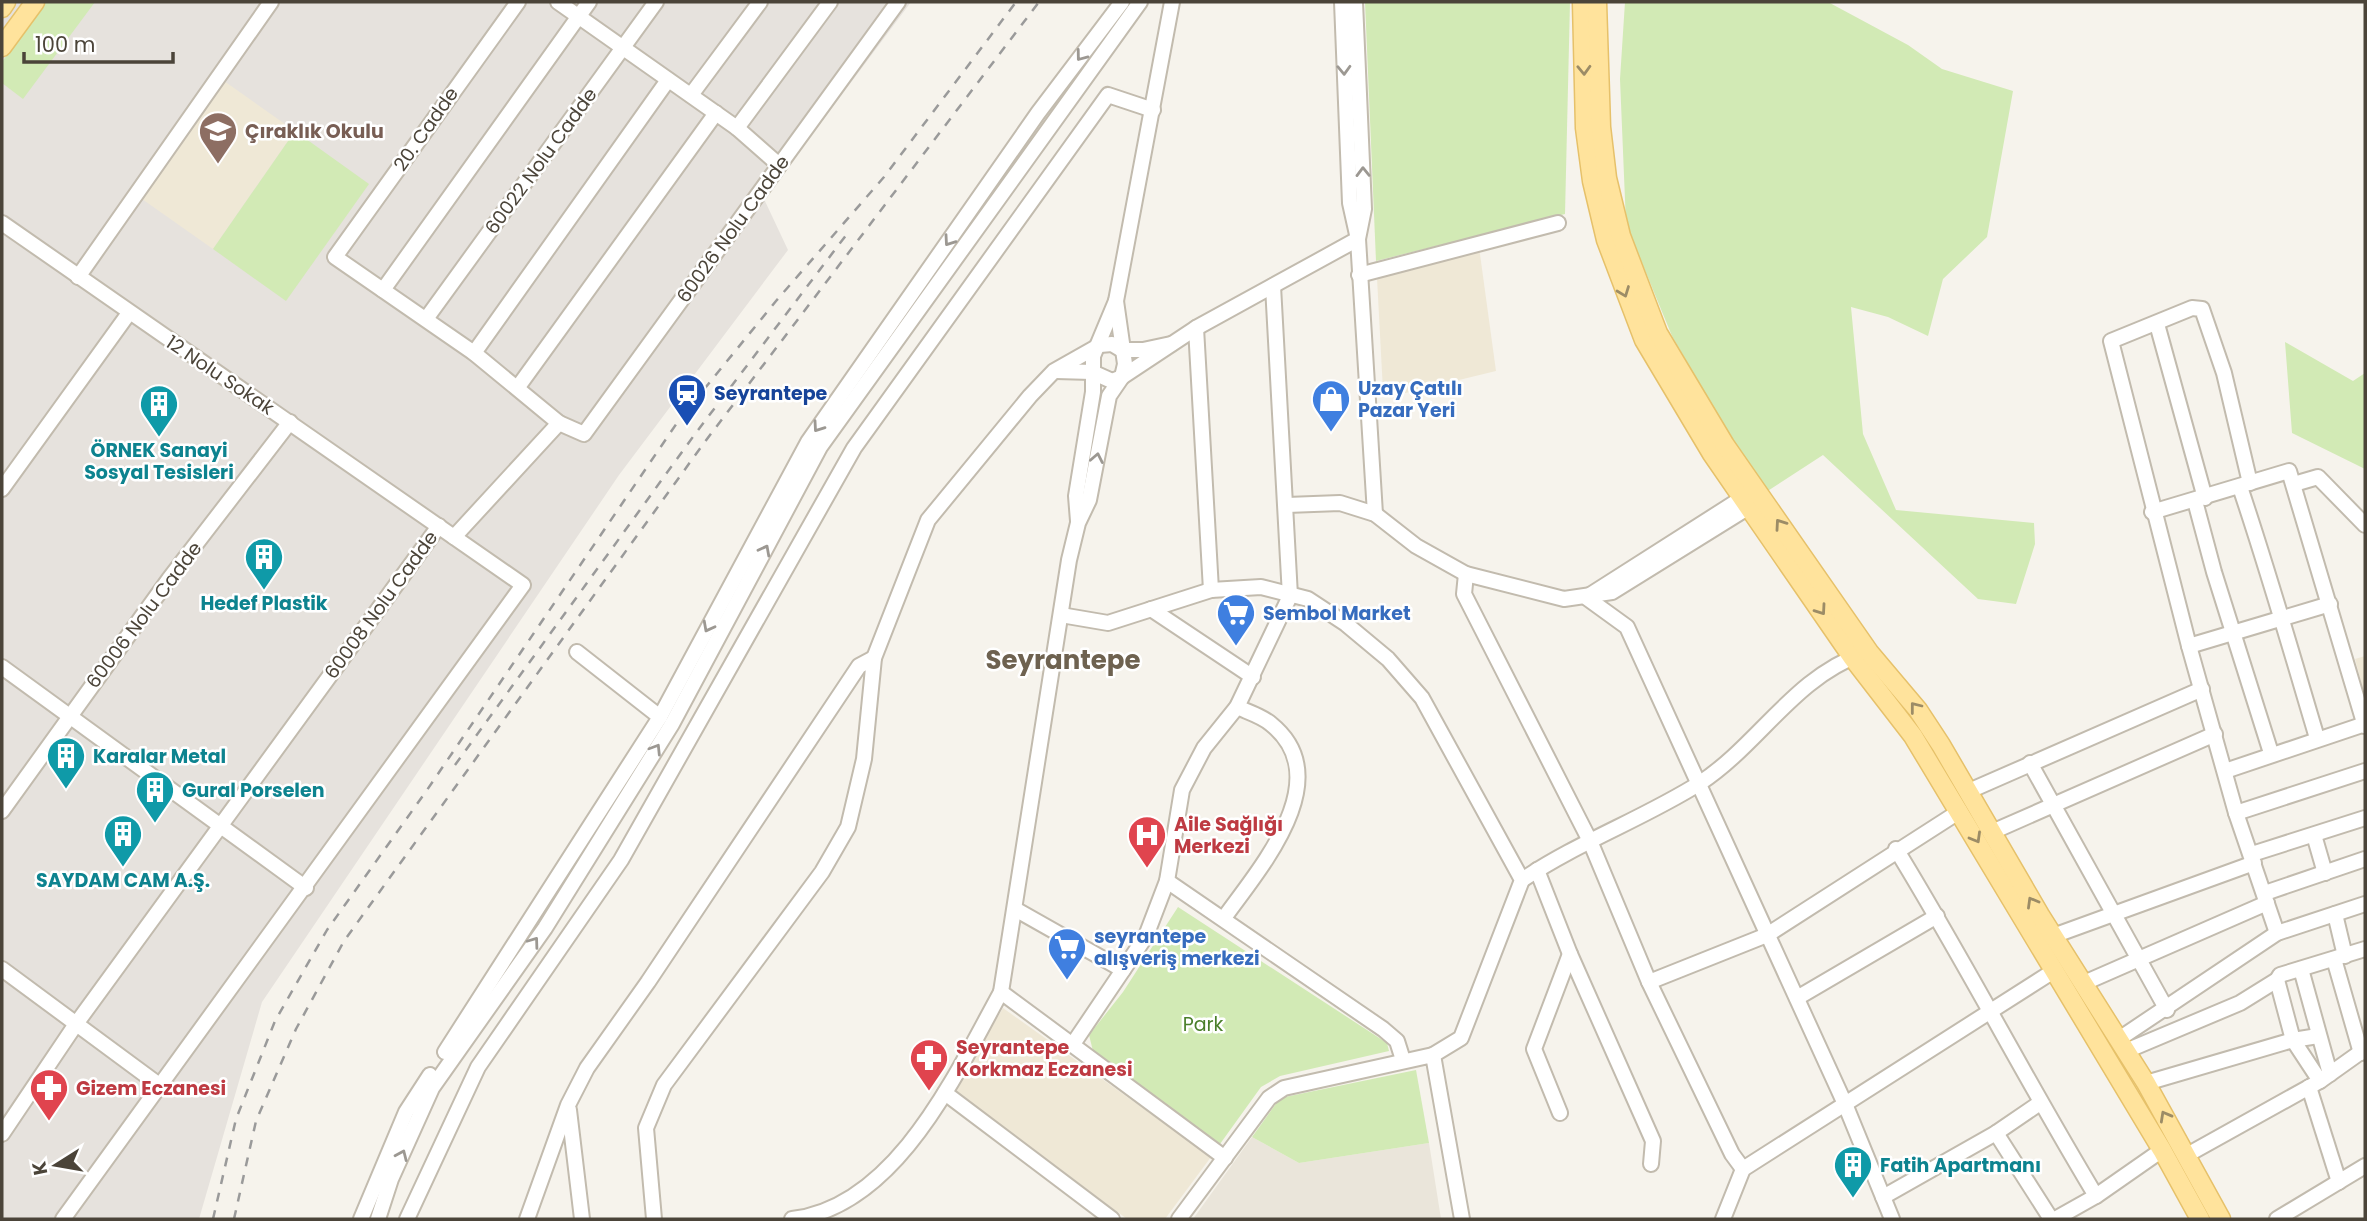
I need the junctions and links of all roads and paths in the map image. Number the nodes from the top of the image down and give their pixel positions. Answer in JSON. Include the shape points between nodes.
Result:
{"nodes":[{"id":1,"x":6,"y":2,"type":"edge"},
{"id":2,"x":35,"y":2,"type":"edge"},
{"id":3,"x":271,"y":2,"type":"edge"},
{"id":4,"x":518,"y":2,"type":"edge"},
{"id":5,"x":558,"y":2,"type":"edge"},
{"id":6,"x":589,"y":2,"type":"edge"},
{"id":7,"x":656,"y":2,"type":"edge"},
{"id":8,"x":760,"y":2,"type":"edge"},
{"id":9,"x":830,"y":2,"type":"edge"},
{"id":10,"x":898,"y":2,"type":"edge"},
{"id":11,"x":1122,"y":2,"type":"edge"},
{"id":12,"x":1140,"y":2,"type":"edge"},
{"id":13,"x":1172,"y":2,"type":"edge"},
{"id":14,"x":1342,"y":2,"type":"edge"},
{"id":15,"x":1355,"y":2,"type":"edge"},
{"id":16,"x":1582,"y":2,"type":"edge"},
{"id":17,"x":1597,"y":2,"type":"edge"},
{"id":18,"x":2,"y":8,"type":"edge"},
{"id":19,"x":579,"y":15,"type":"junction"},
{"id":20,"x":2,"y":47,"type":"edge"},
{"id":21,"x":623,"y":48,"type":"junction"},
{"id":22,"x":668,"y":80,"type":"junction"},
{"id":23,"x":691,"y":95,"type":"junction"},
{"id":24,"x":1153,"y":110,"type":"junction"},
{"id":25,"x":716,"y":113,"type":"junction"},
{"id":26,"x":737,"y":128,"type":"junction"},
{"id":27,"x":779,"y":165,"type":"junction"},
{"id":28,"x":2,"y":223,"type":"edge"},
{"id":29,"x":1558,"y":223,"type":"dead end"},
{"id":30,"x":1358,"y":239,"type":"junction"},
{"id":31,"x":1359,"y":275,"type":"junction"},
{"id":32,"x":78,"y":277,"type":"junction"},
{"id":33,"x":1273,"y":286,"type":"junction"},
{"id":34,"x":383,"y":290,"type":"junction"},
{"id":35,"x":1116,"y":302,"type":"junction"},
{"id":36,"x":129,"y":313,"type":"junction"},
{"id":37,"x":426,"y":320,"type":"junction"},
{"id":38,"x":2157,"y":324,"type":"junction"},
{"id":39,"x":1196,"y":328,"type":"junction"},
{"id":40,"x":1171,"y":344,"type":"junction"},
{"id":41,"x":1100,"y":345,"type":"junction"},
{"id":42,"x":1122,"y":349,"type":"junction"},
{"id":43,"x":474,"y":353,"type":"junction"},
{"id":44,"x":1054,"y":371,"type":"junction"},
{"id":45,"x":1092,"y":372,"type":"junction"},
{"id":46,"x":1122,"y":377,"type":"junction"},
{"id":47,"x":518,"y":387,"type":"junction"},
{"id":48,"x":290,"y":422,"type":"junction"},
{"id":49,"x":559,"y":424,"type":"junction"},
{"id":50,"x":2294,"y":484,"type":"junction"},
{"id":51,"x":2245,"y":485,"type":"junction"},
{"id":52,"x":2,"y":489,"type":"edge"},
{"id":53,"x":1752,"y":498,"type":"junction"},
{"id":54,"x":2200,"y":499,"type":"junction"},
{"id":55,"x":1287,"y":505,"type":"junction"},
{"id":56,"x":2152,"y":512,"type":"junction"},
{"id":57,"x":1375,"y":514,"type":"junction"},
{"id":58,"x":2364,"y":522,"type":"edge"},
{"id":59,"x":1078,"y":523,"type":"junction"},
{"id":60,"x":439,"y":526,"type":"junction"},
{"id":61,"x":454,"y":537,"type":"junction"},
{"id":62,"x":1466,"y":574,"type":"junction"},
{"id":63,"x":1211,"y":590,"type":"junction"},
{"id":64,"x":1290,"y":596,"type":"junction"},
{"id":65,"x":1587,"y":598,"type":"junction"},
{"id":66,"x":2330,"y":604,"type":"junction"},
{"id":67,"x":1151,"y":609,"type":"junction"},
{"id":68,"x":1061,"y":615,"type":"junction"},
{"id":69,"x":2280,"y":620,"type":"junction"},
{"id":70,"x":2235,"y":633,"type":"junction"},
{"id":71,"x":2189,"y":646,"type":"junction"},
{"id":72,"x":577,"y":652,"type":"dead end"},
{"id":73,"x":1860,"y":655,"type":"junction"},
{"id":74,"x":874,"y":658,"type":"junction"},
{"id":75,"x":2,"y":667,"type":"edge"},
{"id":76,"x":1253,"y":677,"type":"junction"},
{"id":77,"x":2202,"y":689,"type":"junction"},
{"id":78,"x":1237,"y":707,"type":"junction"},
{"id":79,"x":69,"y":715,"type":"junction"},
{"id":80,"x":660,"y":717,"type":"junction"},
{"id":81,"x":2365,"y":725,"type":"edge"},
{"id":82,"x":2214,"y":734,"type":"junction"},
{"id":83,"x":2317,"y":738,"type":"junction"},
{"id":84,"x":2271,"y":753,"type":"junction"},
{"id":85,"x":2030,"y":762,"type":"junction"},
{"id":86,"x":2225,"y":771,"type":"junction"},
{"id":87,"x":2365,"y":771,"type":"edge"},
{"id":88,"x":1699,"y":783,"type":"junction"},
{"id":89,"x":1969,"y":791,"type":"junction"},
{"id":90,"x":2052,"y":803,"type":"junction"},
{"id":91,"x":2,"y":811,"type":"edge"},
{"id":92,"x":1960,"y":811,"type":"junction"},
{"id":93,"x":2236,"y":813,"type":"junction"},
{"id":94,"x":2365,"y":818,"type":"edge"},
{"id":95,"x":220,"y":826,"type":"junction"},
{"id":96,"x":1992,"y":832,"type":"junction"},
{"id":97,"x":2315,"y":835,"type":"junction"},
{"id":98,"x":1590,"y":841,"type":"junction"},
{"id":99,"x":1896,"y":849,"type":"junction"},
{"id":100,"x":2253,"y":858,"type":"junction"},
{"id":101,"x":2365,"y":859,"type":"edge"},
{"id":102,"x":1537,"y":870,"type":"junction"},
{"id":103,"x":2325,"y":873,"type":"junction"},
{"id":104,"x":1522,"y":880,"type":"junction"},
{"id":105,"x":1167,"y":881,"type":"junction"},
{"id":106,"x":306,"y":888,"type":"junction"},
{"id":107,"x":2266,"y":898,"type":"junction"},
{"id":108,"x":2365,"y":904,"type":"edge"},
{"id":109,"x":1015,"y":908,"type":"junction"},
{"id":110,"x":2335,"y":914,"type":"junction"},
{"id":111,"x":2114,"y":915,"type":"junction"},
{"id":112,"x":1937,"y":916,"type":"junction"},
{"id":113,"x":1224,"y":918,"type":"junction"},
{"id":114,"x":2277,"y":933,"type":"junction"},
{"id":115,"x":1767,"y":935,"type":"junction"},
{"id":116,"x":2053,"y":936,"type":"junction"},
{"id":117,"x":2365,"y":949,"type":"edge"},
{"id":118,"x":1570,"y":954,"type":"junction"},
{"id":119,"x":2340,"y":957,"type":"junction"},
{"id":120,"x":2137,"y":958,"type":"junction"},
{"id":121,"x":2301,"y":968,"type":"junction"},
{"id":122,"x":2,"y":969,"type":"edge"},
{"id":123,"x":1123,"y":970,"type":"junction"},
{"id":124,"x":2052,"y":972,"type":"junction"},
{"id":125,"x":2277,"y":980,"type":"junction"},
{"id":126,"x":1649,"y":982,"type":"junction"},
{"id":127,"x":2084,"y":983,"type":"junction"},
{"id":128,"x":1000,"y":992,"type":"junction"},
{"id":129,"x":1797,"y":998,"type":"junction"},
{"id":130,"x":2167,"y":1010,"type":"junction"},
{"id":131,"x":1991,"y":1012,"type":"junction"},
{"id":132,"x":76,"y":1024,"type":"junction"},
{"id":133,"x":2318,"y":1036,"type":"junction"},
{"id":134,"x":2293,"y":1040,"type":"junction"},
{"id":135,"x":1073,"y":1044,"type":"junction"},
{"id":136,"x":2122,"y":1045,"type":"junction"},
{"id":137,"x":2363,"y":1051,"type":"edge"},
{"id":138,"x":1433,"y":1055,"type":"junction"},
{"id":139,"x":1404,"y":1060,"type":"junction"},
{"id":140,"x":2320,"y":1081,"type":"junction"},
{"id":141,"x":2147,"y":1083,"type":"junction"},
{"id":142,"x":159,"y":1086,"type":"junction"},
{"id":143,"x":945,"y":1093,"type":"junction"},
{"id":144,"x":2040,"y":1103,"type":"junction"},
{"id":145,"x":1845,"y":1104,"type":"junction"},
{"id":146,"x":568,"y":1105,"type":"junction"},
{"id":147,"x":1560,"y":1113,"type":"dead end"},
{"id":148,"x":1996,"y":1133,"type":"junction"},
{"id":149,"x":2,"y":1134,"type":"edge"},
{"id":150,"x":2162,"y":1150,"type":"junction"},
{"id":151,"x":2187,"y":1155,"type":"junction"},
{"id":152,"x":1225,"y":1158,"type":"junction"},
{"id":153,"x":1651,"y":1164,"type":"dead end"},
{"id":154,"x":2365,"y":1166,"type":"edge"},
{"id":155,"x":1743,"y":1169,"type":"junction"},
{"id":156,"x":2339,"y":1182,"type":"junction"},
{"id":157,"x":2096,"y":1196,"type":"junction"},
{"id":158,"x":1883,"y":1197,"type":"junction"},
{"id":159,"x":63,"y":1219,"type":"edge"},
{"id":160,"x":361,"y":1219,"type":"edge"},
{"id":161,"x":379,"y":1219,"type":"edge"},
{"id":162,"x":407,"y":1219,"type":"edge"},
{"id":163,"x":527,"y":1219,"type":"edge"},
{"id":164,"x":582,"y":1219,"type":"edge"},
{"id":165,"x":654,"y":1219,"type":"edge"},
{"id":166,"x":792,"y":1219,"type":"edge"},
{"id":167,"x":1112,"y":1219,"type":"edge"},
{"id":168,"x":1179,"y":1219,"type":"edge"},
{"id":169,"x":1462,"y":1219,"type":"edge"},
{"id":170,"x":1723,"y":1219,"type":"edge"},
{"id":171,"x":1892,"y":1219,"type":"edge"},
{"id":172,"x":2053,"y":1219,"type":"edge"},
{"id":173,"x":2200,"y":1219,"type":"edge"},
{"id":174,"x":2221,"y":1219,"type":"edge"},
{"id":175,"x":2277,"y":1219,"type":"edge"}],
"edges":[{"from":1,"to":18,"type":"main road"},
{"from":2,"to":20,"type":"main road"},
{"from":3,"to":32,"type":"street"},
{"from":4,"to":34,"type":"street","name":"20. Cadde","via":[[335,257]]},
{"from":5,"to":19,"type":"street"},
{"from":6,"to":19,"type":"street"},
{"from":7,"to":21,"type":"street","name":"60022 Nolu Cadde"},
{"from":8,"to":23,"type":"street"},
{"from":9,"to":26,"type":"street"},
{"from":10,"to":27,"type":"street","name":"60026 Nolu Cadde"},
{"from":11,"to":80,"type":"street","one_way":true,"via":[[1038,113],[808,442]]},
{"from":161,"to":12,"type":"street","one_way":true,"via":[[391,1179],[432,1088],[544,928],[672,724],[820,447]]},
{"from":13,"to":24,"type":"street"},
{"from":14,"to":30,"type":"street","one_way":true,"via":[[1350,203]]},
{"from":30,"to":15,"type":"street","one_way":true,"via":[[1364,209]]},
{"from":16,"to":53,"type":"main road","one_way":true,"via":[[1585,128],[1606,240],[1644,340],[1712,454]]},
{"from":17,"to":53,"type":"main road","via":[[1601,127],[1621,236],[1658,333]]},
{"from":19,"to":21,"type":"street"},
{"from":19,"to":34,"type":"street"},
{"from":21,"to":22,"type":"street"},
{"from":21,"to":37,"type":"street","name":"60022 Nolu Cadde"},
{"from":22,"to":23,"type":"street"},
{"from":22,"to":43,"type":"street"},
{"from":23,"to":25,"type":"street"},
{"from":24,"to":35,"type":"street"},
{"from":24,"to":162,"type":"street","via":[[1108,95],[854,448],[621,860],[478,1067]]},
{"from":25,"to":26,"type":"street"},
{"from":25,"to":47,"type":"street"},
{"from":26,"to":27,"type":"street"},
{"from":27,"to":49,"type":"street","name":"60026 Nolu Cadde","via":[[584,434]]},
{"from":28,"to":32,"type":"street","name":"12 Nolu Sokak"},
{"from":29,"to":31,"type":"street"},
{"from":30,"to":31,"type":"street"},
{"from":30,"to":33,"type":"street"},
{"from":31,"to":57,"type":"street"},
{"from":32,"to":36,"type":"street","name":"12 Nolu Sokak"},
{"from":33,"to":39,"type":"street"},
{"from":33,"to":55,"type":"street"},
{"from":34,"to":37,"type":"street"},
{"from":35,"to":41,"type":"street"},
{"from":35,"to":42,"type":"street"},
{"from":36,"to":48,"type":"street","name":"12 Nolu Sokak"},
{"from":36,"to":52,"type":"street"},
{"from":37,"to":43,"type":"street"},
{"from":38,"to":51,"type":"street","via":[[2192,308],[2202,309],[2224,373]]},
{"from":38,"to":54,"type":"street"},
{"from":38,"to":56,"type":"street","via":[[2111,341]]},
{"from":39,"to":40,"type":"street"},
{"from":39,"to":63,"type":"street"},
{"from":40,"to":42,"type":"street"},
{"from":40,"to":46,"type":"street"},
{"from":41,"to":42,"type":"street"},
{"from":41,"to":44,"type":"street"},
{"from":41,"to":45,"type":"street","via":[[1093,356]]},
{"from":42,"to":46,"type":"street"},
{"from":43,"to":47,"type":"street"},
{"from":44,"to":45,"type":"street"},
{"from":44,"to":74,"type":"street","via":[[928,520]]},
{"from":45,"to":46,"type":"street","via":[[1112,381]]},
{"from":45,"to":59,"type":"street","via":[[1093,392],[1076,496]]},
{"from":59,"to":46,"type":"street","one_way":true,"via":[[1089,500],[1108,396]]},
{"from":47,"to":49,"type":"street"},
{"from":48,"to":60,"type":"street","name":"12 Nolu Sokak"},
{"from":48,"to":79,"type":"street","name":"60006 Nolu Cadde"},
{"from":49,"to":61,"type":"street"},
{"from":50,"to":51,"type":"street","via":[[2289,471]]},
{"from":50,"to":58,"type":"street","via":[[2318,477]]},
{"from":50,"to":66,"type":"street"},
{"from":51,"to":54,"type":"street"},
{"from":51,"to":69,"type":"street"},
{"from":53,"to":65,"type":"street"},
{"from":53,"to":73,"type":"main road"},
{"from":54,"to":56,"type":"street"},
{"from":54,"to":70,"type":"street","via":[[2214,572]]},
{"from":55,"to":57,"type":"street","via":[[1340,503]]},
{"from":55,"to":64,"type":"street"},
{"from":56,"to":71,"type":"street"},
{"from":57,"to":62,"type":"street","via":[[1416,546]]},
{"from":59,"to":68,"type":"street"},
{"from":60,"to":61,"type":"street","name":"60008 Nolu Cadde"},
{"from":60,"to":95,"type":"street","name":"60008 Nolu Cadde"},
{"from":61,"to":106,"type":"street","name":"60008 Nolu Cadde","via":[[523,585]]},
{"from":62,"to":65,"type":"street","via":[[1564,599]]},
{"from":62,"to":98,"type":"street","via":[[1464,594]]},
{"from":63,"to":64,"type":"street","via":[[1261,587]]},
{"from":63,"to":67,"type":"street"},
{"from":64,"to":76,"type":"street"},
{"from":64,"to":104,"type":"street","via":[[1308,599],[1346,624],[1388,659],[1422,698]]},
{"from":65,"to":88,"type":"street","via":[[1628,626]]},
{"from":66,"to":69,"type":"street"},
{"from":66,"to":81,"type":"street"},
{"from":67,"to":68,"type":"street","via":[[1108,624]]},
{"from":67,"to":76,"type":"street"},
{"from":68,"to":109,"type":"street"},
{"from":69,"to":70,"type":"street"},
{"from":69,"to":83,"type":"street"},
{"from":70,"to":71,"type":"street"},
{"from":70,"to":84,"type":"street"},
{"from":71,"to":77,"type":"street"},
{"from":72,"to":80,"type":"street"},
{"from":73,"to":88,"type":"street","via":[[1812,681],[1727,763]]},
{"from":89,"to":73,"type":"main road","one_way":true,"via":[[1918,710]]},
{"from":73,"to":92,"type":"main road"},
{"from":74,"to":146,"type":"street","via":[[859,666],[587,1068]]},
{"from":74,"to":165,"type":"street","via":[[864,759],[848,827],[822,872],[664,1085],[646,1128]]},
{"from":75,"to":79,"type":"street"},
{"from":76,"to":78,"type":"street"},
{"from":77,"to":82,"type":"street"},
{"from":77,"to":85,"type":"street"},
{"from":78,"to":105,"type":"street","via":[[1204,748],[1182,790]]},
{"from":78,"to":113,"type":"street","via":[[1270,723],[1286,740],[1298,777],[1294,804],[1282,833]]},
{"from":79,"to":91,"type":"street","name":"60006 Nolu Cadde"},
{"from":79,"to":95,"type":"street"},
{"from":80,"to":160,"type":"street","via":[[406,1112]]},
{"from":81,"to":83,"type":"street"},
{"from":82,"to":86,"type":"street"},
{"from":82,"to":90,"type":"street"},
{"from":83,"to":84,"type":"street"},
{"from":84,"to":86,"type":"street"},
{"from":85,"to":89,"type":"street"},
{"from":85,"to":90,"type":"street"},
{"from":86,"to":93,"type":"street"},
{"from":87,"to":93,"type":"street"},
{"from":88,"to":98,"type":"street"},
{"from":88,"to":115,"type":"street"},
{"from":89,"to":96,"type":"main road"},
{"from":90,"to":96,"type":"street"},
{"from":90,"to":111,"type":"street"},
{"from":92,"to":99,"type":"street"},
{"from":92,"to":124,"type":"main road","one_way":true},
{"from":93,"to":100,"type":"street"},
{"from":94,"to":97,"type":"street"},
{"from":95,"to":106,"type":"street"},
{"from":95,"to":132,"type":"street","name":"60008 Nolu Cadde"},
{"from":116,"to":96,"type":"main road","one_way":true},
{"from":97,"to":100,"type":"street"},
{"from":97,"to":103,"type":"street"},
{"from":98,"to":102,"type":"street"},
{"from":98,"to":126,"type":"street"},
{"from":99,"to":112,"type":"street"},
{"from":99,"to":115,"type":"street"},
{"from":100,"to":107,"type":"street"},
{"from":100,"to":111,"type":"street"},
{"from":101,"to":103,"type":"street"},
{"from":102,"to":104,"type":"street"},
{"from":102,"to":118,"type":"street"},
{"from":103,"to":107,"type":"street"},
{"from":104,"to":138,"type":"street","via":[[1461,1038]]},
{"from":105,"to":113,"type":"street"},
{"from":105,"to":123,"type":"street","via":[[1146,936]]},
{"from":106,"to":142,"type":"street","name":"60008 Nolu Cadde"},
{"from":107,"to":114,"type":"street"},
{"from":107,"to":120,"type":"street"},
{"from":108,"to":110,"type":"street"},
{"from":109,"to":123,"type":"street"},
{"from":109,"to":128,"type":"street"},
{"from":110,"to":114,"type":"street"},
{"from":110,"to":119,"type":"street"},
{"from":111,"to":116,"type":"street"},
{"from":111,"to":120,"type":"street"},
{"from":112,"to":129,"type":"street"},
{"from":112,"to":131,"type":"street"},
{"from":113,"to":139,"type":"street","via":[[1383,1029],[1396,1041]]},
{"from":114,"to":130,"type":"street"},
{"from":115,"to":126,"type":"street"},
{"from":115,"to":129,"type":"street"},
{"from":116,"to":127,"type":"main road"},
{"from":117,"to":119,"type":"street"},
{"from":118,"to":147,"type":"street","via":[[1534,1049]]},
{"from":118,"to":153,"type":"street","via":[[1653,1141]]},
{"from":119,"to":121,"type":"street"},
{"from":119,"to":137,"type":"street"},
{"from":120,"to":127,"type":"street"},
{"from":120,"to":130,"type":"street"},
{"from":121,"to":125,"type":"street"},
{"from":121,"to":133,"type":"street"},
{"from":122,"to":132,"type":"street"},
{"from":123,"to":135,"type":"street"},
{"from":124,"to":131,"type":"street"},
{"from":124,"to":150,"type":"main road"},
{"from":125,"to":134,"type":"street"},
{"from":125,"to":136,"type":"street","via":[[2240,1003]]},
{"from":126,"to":155,"type":"street"},
{"from":127,"to":136,"type":"main road"},
{"from":128,"to":135,"type":"street"},
{"from":128,"to":143,"type":"street"},
{"from":129,"to":145,"type":"street"},
{"from":130,"to":136,"type":"street"},
{"from":131,"to":144,"type":"street"},
{"from":131,"to":145,"type":"street"},
{"from":132,"to":142,"type":"street"},
{"from":132,"to":149,"type":"street","name":"60008 Nolu Cadde"},
{"from":133,"to":134,"type":"street"},
{"from":133,"to":140,"type":"street"},
{"from":134,"to":140,"type":"street"},
{"from":134,"to":141,"type":"street"},
{"from":135,"to":152,"type":"street"},
{"from":136,"to":141,"type":"main road"},
{"from":137,"to":140,"type":"street"},
{"from":138,"to":139,"type":"street"},
{"from":138,"to":169,"type":"street"},
{"from":139,"to":152,"type":"street","via":[[1284,1088],[1269,1098]]},
{"from":140,"to":151,"type":"street"},
{"from":140,"to":156,"type":"street"},
{"from":151,"to":141,"type":"main road","one_way":true},
{"from":142,"to":159,"type":"street","name":"60008 Nolu Cadde"},
{"from":143,"to":166,"type":"street","via":[[906,1147],[864,1191]]},
{"from":143,"to":167,"type":"street"},
{"from":144,"to":148,"type":"street"},
{"from":144,"to":157,"type":"street"},
{"from":145,"to":155,"type":"street"},
{"from":145,"to":158,"type":"street"},
{"from":146,"to":163,"type":"street"},
{"from":146,"to":164,"type":"street"},
{"from":148,"to":158,"type":"street"},
{"from":148,"to":172,"type":"street"},
{"from":150,"to":157,"type":"street"},
{"from":150,"to":173,"type":"main road"},
{"from":151,"to":174,"type":"main road"},
{"from":152,"to":168,"type":"street"},
{"from":154,"to":156,"type":"street"},
{"from":155,"to":170,"type":"street"},
{"from":156,"to":175,"type":"street"},
{"from":157,"to":172,"type":"street"},
{"from":158,"to":171,"type":"street"}]}
